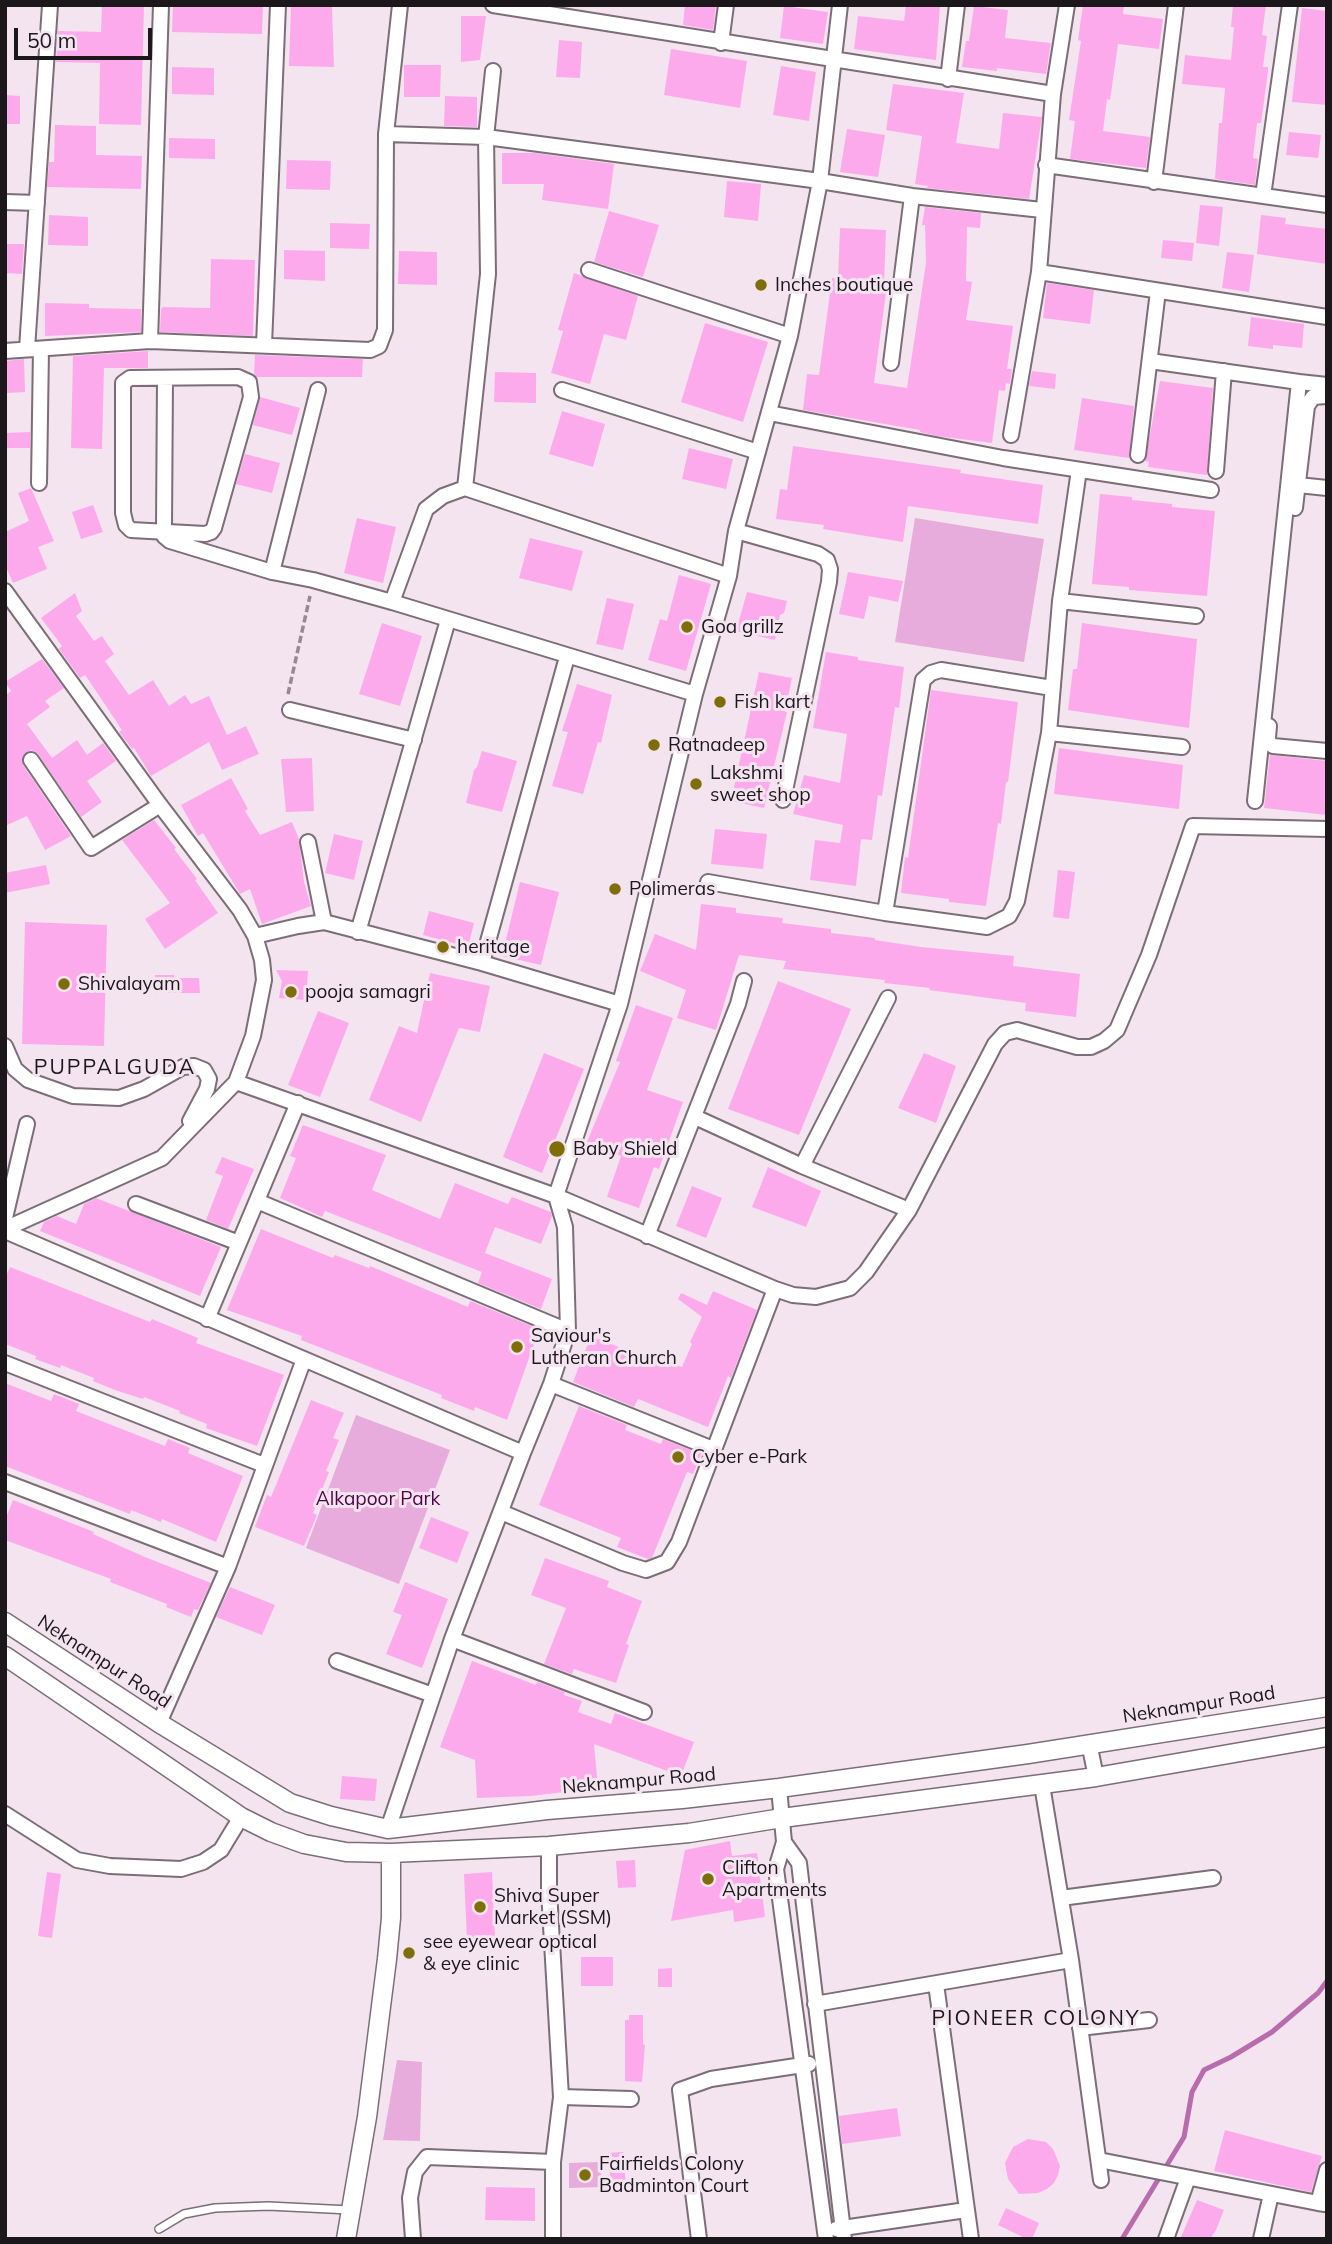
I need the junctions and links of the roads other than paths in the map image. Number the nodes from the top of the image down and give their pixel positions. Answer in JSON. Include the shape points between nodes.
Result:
{"nodes":[{"id":1,"x":50,"y":5,"type":"edge"},
{"id":2,"x":161,"y":5,"type":"edge"},
{"id":3,"x":278,"y":5,"type":"edge"},
{"id":4,"x":400,"y":5,"type":"edge"},
{"id":5,"x":493,"y":5,"type":"edge"},
{"id":6,"x":726,"y":5,"type":"edge"},
{"id":7,"x":840,"y":5,"type":"edge"},
{"id":8,"x":957,"y":5,"type":"edge"},
{"id":9,"x":1067,"y":5,"type":"edge"},
{"id":10,"x":1176,"y":5,"type":"edge"},
{"id":11,"x":1290,"y":5,"type":"edge"},
{"id":12,"x":721,"y":43,"type":"junction"},
{"id":13,"x":833,"y":61,"type":"junction"},
{"id":14,"x":493,"y":71,"type":"dead end"},
{"id":15,"x":948,"y":79,"type":"junction"},
{"id":16,"x":1053,"y":94,"type":"junction"},
{"id":17,"x":386,"y":134,"type":"junction"},
{"id":18,"x":486,"y":137,"type":"junction"},
{"id":19,"x":1046,"y":165,"type":"junction"},
{"id":20,"x":820,"y":181,"type":"junction"},
{"id":21,"x":1154,"y":182,"type":"junction"},
{"id":22,"x":912,"y":196,"type":"junction"},
{"id":23,"x":1263,"y":196,"type":"junction"},
{"id":24,"x":5,"y":202,"type":"edge"},
{"id":25,"x":37,"y":203,"type":"junction"},
{"id":26,"x":1327,"y":205,"type":"edge"},
{"id":27,"x":1042,"y":211,"type":"junction"},
{"id":28,"x":589,"y":271,"type":"dead end"},
{"id":29,"x":1039,"y":272,"type":"junction"},
{"id":30,"x":1158,"y":291,"type":"junction"},
{"id":31,"x":1327,"y":317,"type":"edge"},
{"id":32,"x":790,"y":336,"type":"junction"},
{"id":33,"x":150,"y":341,"type":"junction"},
{"id":34,"x":264,"y":345,"type":"junction"},
{"id":35,"x":34,"y":349,"type":"junction"},
{"id":36,"x":5,"y":351,"type":"edge"},
{"id":37,"x":1150,"y":361,"type":"junction"},
{"id":38,"x":891,"y":363,"type":"dead end"},
{"id":39,"x":1224,"y":371,"type":"junction"},
{"id":40,"x":165,"y":378,"type":"junction"},
{"id":41,"x":1299,"y":382,"type":"junction"},
{"id":42,"x":1327,"y":385,"type":"edge"},
{"id":43,"x":318,"y":390,"type":"dead end"},
{"id":44,"x":562,"y":390,"type":"dead end"},
{"id":45,"x":1327,"y":396,"type":"edge"},
{"id":46,"x":769,"y":413,"type":"junction"},
{"id":47,"x":1011,"y":435,"type":"dead end"},
{"id":48,"x":758,"y":452,"type":"junction"},
{"id":49,"x":1138,"y":456,"type":"dead end"},
{"id":50,"x":1079,"y":470,"type":"junction"},
{"id":51,"x":1216,"y":471,"type":"dead end"},
{"id":52,"x":39,"y":483,"type":"dead end"},
{"id":53,"x":1298,"y":485,"type":"junction"},
{"id":54,"x":465,"y":488,"type":"junction"},
{"id":55,"x":1327,"y":488,"type":"edge"},
{"id":56,"x":1211,"y":490,"type":"dead end"},
{"id":57,"x":736,"y":531,"type":"junction"},
{"id":58,"x":164,"y":532,"type":"junction"},
{"id":59,"x":272,"y":572,"type":"junction"},
{"id":60,"x":729,"y":576,"type":"junction"},
{"id":61,"x":8,"y":599,"type":"edge"},
{"id":62,"x":1060,"y":601,"type":"junction"},
{"id":63,"x":392,"y":602,"type":"junction"},
{"id":64,"x":1196,"y":616,"type":"dead end"},
{"id":65,"x":448,"y":620,"type":"junction"},
{"id":66,"x":567,"y":657,"type":"junction"},
{"id":67,"x":1052,"y":688,"type":"junction"},
{"id":68,"x":695,"y":694,"type":"junction"},
{"id":69,"x":288,"y":705,"type":"road end"},
{"id":70,"x":1049,"y":733,"type":"junction"},
{"id":71,"x":414,"y":740,"type":"junction"},
{"id":72,"x":1182,"y":747,"type":"dead end"},
{"id":73,"x":1327,"y":751,"type":"edge"},
{"id":74,"x":31,"y":760,"type":"dead end"},
{"id":75,"x":783,"y":800,"type":"dead end"},
{"id":76,"x":1255,"y":802,"type":"dead end"},
{"id":77,"x":160,"y":805,"type":"junction"},
{"id":78,"x":1327,"y":829,"type":"edge"},
{"id":79,"x":308,"y":842,"type":"dead end"},
{"id":80,"x":708,"y":883,"type":"dead end"},
{"id":81,"x":885,"y":913,"type":"junction"},
{"id":82,"x":324,"y":922,"type":"junction"},
{"id":83,"x":358,"y":932,"type":"junction"},
{"id":84,"x":255,"y":936,"type":"junction"},
{"id":85,"x":482,"y":963,"type":"junction"},
{"id":86,"x":744,"y":981,"type":"dead end"},
{"id":87,"x":888,"y":998,"type":"dead end"},
{"id":88,"x":620,"y":1004,"type":"junction"},
{"id":89,"x":5,"y":1046,"type":"edge"},
{"id":90,"x":236,"y":1082,"type":"junction"},
{"id":91,"x":298,"y":1104,"type":"junction"},
{"id":92,"x":695,"y":1117,"type":"junction"},
{"id":93,"x":27,"y":1124,"type":"dead end"},
{"id":94,"x":179,"y":1139,"type":"junction"},
{"id":95,"x":802,"y":1166,"type":"junction"},
{"id":96,"x":556,"y":1196,"type":"junction"},
{"id":97,"x":257,"y":1201,"type":"junction"},
{"id":98,"x":135,"y":1204,"type":"dead end"},
{"id":99,"x":909,"y":1210,"type":"junction"},
{"id":100,"x":5,"y":1217,"type":"edge"},
{"id":101,"x":5,"y":1230,"type":"edge"},
{"id":102,"x":647,"y":1236,"type":"junction"},
{"id":103,"x":239,"y":1243,"type":"junction"},
{"id":104,"x":775,"y":1289,"type":"junction"},
{"id":105,"x":207,"y":1319,"type":"junction"},
{"id":106,"x":568,"y":1331,"type":"junction"},
{"id":107,"x":304,"y":1360,"type":"junction"},
{"id":108,"x":5,"y":1363,"type":"edge"},
{"id":109,"x":551,"y":1384,"type":"junction"},
{"id":110,"x":713,"y":1449,"type":"junction"},
{"id":111,"x":523,"y":1453,"type":"junction"},
{"id":112,"x":264,"y":1465,"type":"junction"},
{"id":113,"x":5,"y":1482,"type":"edge"},
{"id":114,"x":501,"y":1513,"type":"junction"},
{"id":115,"x":228,"y":1567,"type":"junction"},
{"id":116,"x":5,"y":1622,"type":"edge"},
{"id":117,"x":452,"y":1639,"type":"junction"},
{"id":118,"x":5,"y":1656,"type":"edge"},
{"id":119,"x":337,"y":1661,"type":"dead end"},
{"id":120,"x":433,"y":1695,"type":"junction"},
{"id":121,"x":1327,"y":1707,"type":"edge"},
{"id":122,"x":644,"y":1712,"type":"dead end"},
{"id":123,"x":159,"y":1723,"type":"junction"},
{"id":124,"x":1327,"y":1737,"type":"edge"},
{"id":125,"x":1089,"y":1743,"type":"junction"},
{"id":126,"x":1096,"y":1777,"type":"junction"},
{"id":127,"x":1042,"y":1785,"type":"junction"},
{"id":128,"x":779,"y":1788,"type":"junction"},
{"id":129,"x":5,"y":1814,"type":"edge"},
{"id":130,"x":241,"y":1817,"type":"junction"},
{"id":131,"x":782,"y":1818,"type":"junction"},
{"id":132,"x":388,"y":1829,"type":"junction"},
{"id":133,"x":784,"y":1842,"type":"junction"},
{"id":134,"x":549,"y":1846,"type":"junction"},
{"id":135,"x":391,"y":1853,"type":"junction"},
{"id":136,"x":1213,"y":1878,"type":"dead end"},
{"id":137,"x":1061,"y":1898,"type":"junction"},
{"id":138,"x":1071,"y":1960,"type":"junction"},
{"id":139,"x":936,"y":1984,"type":"junction"},
{"id":140,"x":815,"y":2004,"type":"junction"},
{"id":141,"x":1149,"y":2020,"type":"dead end"},
{"id":142,"x":1080,"y":2028,"type":"junction"},
{"id":143,"x":822,"y":2062,"type":"junction"},
{"id":144,"x":802,"y":2065,"type":"junction"},
{"id":145,"x":561,"y":2097,"type":"junction"},
{"id":146,"x":631,"y":2099,"type":"dead end"},
{"id":147,"x":1098,"y":2160,"type":"junction"},
{"id":148,"x":553,"y":2162,"type":"junction"},
{"id":149,"x":1327,"y":2170,"type":"edge"},
{"id":150,"x":1182,"y":2177,"type":"junction"},
{"id":151,"x":1101,"y":2180,"type":"dead end"},
{"id":152,"x":1272,"y":2194,"type":"junction"},
{"id":153,"x":1322,"y":2204,"type":"edge"},
{"id":154,"x":351,"y":2210,"type":"junction"},
{"id":155,"x":966,"y":2210,"type":"junction"},
{"id":156,"x":159,"y":2229,"type":"dead end"},
{"id":157,"x":843,"y":2233,"type":"edge"},
{"id":158,"x":825,"y":2235,"type":"edge"},
{"id":159,"x":346,"y":2239,"type":"edge"},
{"id":160,"x":413,"y":2239,"type":"edge"},
{"id":161,"x":553,"y":2239,"type":"edge"},
{"id":162,"x":699,"y":2239,"type":"edge"},
{"id":163,"x":971,"y":2239,"type":"edge"},
{"id":164,"x":1166,"y":2239,"type":"edge"},
{"id":165,"x":1261,"y":2239,"type":"edge"}],
"edges":[{"from":1,"to":25,"type":"street"},
{"from":2,"to":33,"type":"street"},
{"from":3,"to":34,"type":"street"},
{"from":4,"to":17,"type":"street"},
{"from":5,"to":12,"type":"street"},
{"from":6,"to":12,"type":"street"},
{"from":7,"to":13,"type":"street"},
{"from":8,"to":15,"type":"street"},
{"from":9,"to":16,"type":"street"},
{"from":10,"to":21,"type":"street"},
{"from":11,"to":23,"type":"street"},
{"from":12,"to":13,"type":"street"},
{"from":13,"to":15,"type":"street"},
{"from":13,"to":20,"type":"street"},
{"from":14,"to":18,"type":"street"},
{"from":15,"to":16,"type":"street"},
{"from":16,"to":19,"type":"street"},
{"from":17,"to":18,"type":"street"},
{"from":17,"to":34,"type":"street","via":[[384,330],[379,346],[370,350]]},
{"from":18,"to":20,"type":"street"},
{"from":18,"to":54,"type":"street","via":[[488,274]]},
{"from":19,"to":21,"type":"street"},
{"from":19,"to":27,"type":"street"},
{"from":20,"to":22,"type":"street"},
{"from":20,"to":32,"type":"street"},
{"from":21,"to":23,"type":"street"},
{"from":22,"to":27,"type":"street"},
{"from":22,"to":38,"type":"street"},
{"from":23,"to":26,"type":"street"},
{"from":24,"to":25,"type":"street"},
{"from":25,"to":35,"type":"street"},
{"from":27,"to":29,"type":"street"},
{"from":28,"to":32,"type":"street"},
{"from":29,"to":30,"type":"street"},
{"from":29,"to":47,"type":"street"},
{"from":30,"to":31,"type":"street"},
{"from":30,"to":37,"type":"street"},
{"from":32,"to":46,"type":"street"},
{"from":33,"to":34,"type":"street"},
{"from":33,"to":35,"type":"street"},
{"from":35,"to":36,"type":"street"},
{"from":35,"to":52,"type":"street"},
{"from":37,"to":39,"type":"street"},
{"from":37,"to":49,"type":"street"},
{"from":39,"to":41,"type":"street"},
{"from":39,"to":51,"type":"street"},
{"from":40,"to":58,"type":"street"},
{"from":40,"to":58,"type":"street","via":[[130,378],[122,388],[124,520],[135,531]]},
{"from":40,"to":58,"type":"street","via":[[238,377],[249,382],[251,397],[214,528],[205,534]]},
{"from":41,"to":42,"type":"street"},
{"from":41,"to":76,"type":"street"},
{"from":43,"to":59,"type":"street"},
{"from":44,"to":48,"type":"street"},
{"from":45,"to":53,"type":"street","via":[[1313,397],[1307,406]]},
{"from":46,"to":48,"type":"street"},
{"from":46,"to":50,"type":"street"},
{"from":48,"to":57,"type":"street"},
{"from":50,"to":56,"type":"street"},
{"from":50,"to":62,"type":"street"},
{"from":53,"to":55,"type":"street"},
{"from":53,"to":73,"type":"street","via":[[1268,738],[1273,746]]},
{"from":54,"to":60,"type":"street"},
{"from":54,"to":63,"type":"street","via":[[426,509]]},
{"from":57,"to":60,"type":"street"},
{"from":57,"to":75,"type":"street","via":[[818,554],[830,569]]},
{"from":58,"to":59,"type":"street","via":[[170,541]]},
{"from":59,"to":63,"type":"street"},
{"from":60,"to":68,"type":"street"},
{"from":61,"to":77,"type":"street"},
{"from":62,"to":64,"type":"street"},
{"from":62,"to":67,"type":"street"},
{"from":63,"to":65,"type":"street"},
{"from":65,"to":66,"type":"street"},
{"from":65,"to":71,"type":"street"},
{"from":66,"to":68,"type":"street"},
{"from":66,"to":85,"type":"street"},
{"from":67,"to":70,"type":"street"},
{"from":67,"to":81,"type":"street","via":[[941,670],[923,680]]},
{"from":68,"to":88,"type":"street"},
{"from":69,"to":71,"type":"street"},
{"from":70,"to":72,"type":"street"},
{"from":70,"to":81,"type":"street","via":[[1017,901],[1009,916],[987,927]]},
{"from":71,"to":83,"type":"street"},
{"from":74,"to":77,"type":"street","via":[[91,848]]},
{"from":77,"to":84,"type":"street"},
{"from":78,"to":99,"type":"street","via":[[1193,825],[1149,955],[1117,1030],[1091,1047],[1017,1030],[1006,1033],[995,1044]]},
{"from":79,"to":82,"type":"street"},
{"from":80,"to":81,"type":"street"},
{"from":82,"to":83,"type":"street"},
{"from":82,"to":84,"type":"street"},
{"from":83,"to":85,"type":"street"},
{"from":84,"to":90,"type":"street","via":[[262,960],[262,994]]},
{"from":85,"to":88,"type":"street"},
{"from":86,"to":92,"type":"street"},
{"from":87,"to":95,"type":"street"},
{"from":88,"to":96,"type":"street"},
{"from":89,"to":94,"type":"street","via":[[15,1069],[28,1080],[73,1096],[119,1098],[183,1067],[204,1070],[208,1089]]},
{"from":90,"to":91,"type":"street"},
{"from":90,"to":94,"type":"street"},
{"from":91,"to":96,"type":"street"},
{"from":91,"to":97,"type":"street"},
{"from":92,"to":95,"type":"street"},
{"from":92,"to":102,"type":"street"},
{"from":93,"to":100,"type":"street"},
{"from":94,"to":101,"type":"street","via":[[162,1158]]},
{"from":95,"to":99,"type":"street"},
{"from":96,"to":102,"type":"street"},
{"from":96,"to":106,"type":"street","via":[[565,1227]]},
{"from":97,"to":103,"type":"street"},
{"from":97,"to":106,"type":"street"},
{"from":98,"to":103,"type":"street"},
{"from":99,"to":104,"type":"street","via":[[866,1272],[849,1287],[816,1297]]},
{"from":101,"to":105,"type":"street"},
{"from":102,"to":104,"type":"street"},
{"from":103,"to":105,"type":"street"},
{"from":104,"to":110,"type":"street"},
{"from":105,"to":107,"type":"street"},
{"from":106,"to":109,"type":"street"},
{"from":107,"to":111,"type":"street"},
{"from":107,"to":112,"type":"street"},
{"from":108,"to":112,"type":"street"},
{"from":109,"to":110,"type":"street"},
{"from":109,"to":111,"type":"street"},
{"from":110,"to":114,"type":"street","via":[[679,1542],[667,1562],[646,1570]]},
{"from":111,"to":114,"type":"street"},
{"from":112,"to":115,"type":"street"},
{"from":113,"to":115,"type":"street"},
{"from":114,"to":117,"type":"street"},
{"from":115,"to":123,"type":"street"},
{"from":116,"to":123,"type":"street","name":"Neknampur Road"},
{"from":117,"to":120,"type":"street"},
{"from":117,"to":122,"type":"street"},
{"from":118,"to":130,"type":"street"},
{"from":119,"to":120,"type":"street"},
{"from":120,"to":132,"type":"street"},
{"from":121,"to":125,"type":"street","name":"Neknampur Road"},
{"from":123,"to":132,"type":"street","name":"Neknampur Road","via":[[290,1803]]},
{"from":124,"to":126,"type":"street"},
{"from":125,"to":126,"type":"street"},
{"from":125,"to":128,"type":"street","name":"Neknampur Road"},
{"from":126,"to":127,"type":"street"},
{"from":127,"to":131,"type":"street"},
{"from":127,"to":137,"type":"street"},
{"from":128,"to":131,"type":"street"},
{"from":128,"to":132,"type":"street","name":"Neknampur Road"},
{"from":129,"to":130,"type":"street","via":[[77,1860],[181,1869],[221,1850]]},
{"from":130,"to":135,"type":"street","via":[[304,1844],[346,1852]]},
{"from":131,"to":133,"type":"street"},
{"from":131,"to":134,"type":"street","via":[[689,1833]]},
{"from":133,"to":140,"type":"street","via":[[799,1863]]},
{"from":133,"to":144,"type":"street","via":[[776,1869]]},
{"from":134,"to":135,"type":"street"},
{"from":134,"to":145,"type":"street"},
{"from":135,"to":154,"type":"street","via":[[387,1959]]},
{"from":136,"to":137,"type":"street"},
{"from":137,"to":138,"type":"street"},
{"from":138,"to":139,"type":"street"},
{"from":138,"to":142,"type":"street"},
{"from":139,"to":140,"type":"street"},
{"from":139,"to":155,"type":"street"},
{"from":140,"to":143,"type":"street"},
{"from":141,"to":142,"type":"street"},
{"from":142,"to":147,"type":"street"},
{"from":143,"to":144,"type":"street"},
{"from":143,"to":157,"type":"street"},
{"from":144,"to":158,"type":"street"},
{"from":144,"to":162,"type":"street","via":[[710,2079],[680,2090]]},
{"from":145,"to":146,"type":"street"},
{"from":145,"to":148,"type":"street"},
{"from":147,"to":150,"type":"street"},
{"from":147,"to":151,"type":"street"},
{"from":148,"to":160,"type":"street","via":[[427,2157],[415,2172],[410,2198]]},
{"from":148,"to":161,"type":"street"},
{"from":149,"to":153,"type":"street"},
{"from":150,"to":152,"type":"street"},
{"from":150,"to":164,"type":"street"},
{"from":152,"to":153,"type":"street"},
{"from":152,"to":165,"type":"street"},
{"from":154,"to":156,"type":"lane","via":[[215,2208],[184,2214]]},
{"from":154,"to":159,"type":"street"},
{"from":155,"to":157,"type":"street"},
{"from":155,"to":163,"type":"street"},
{"from":157,"to":158,"type":"street"}]}
